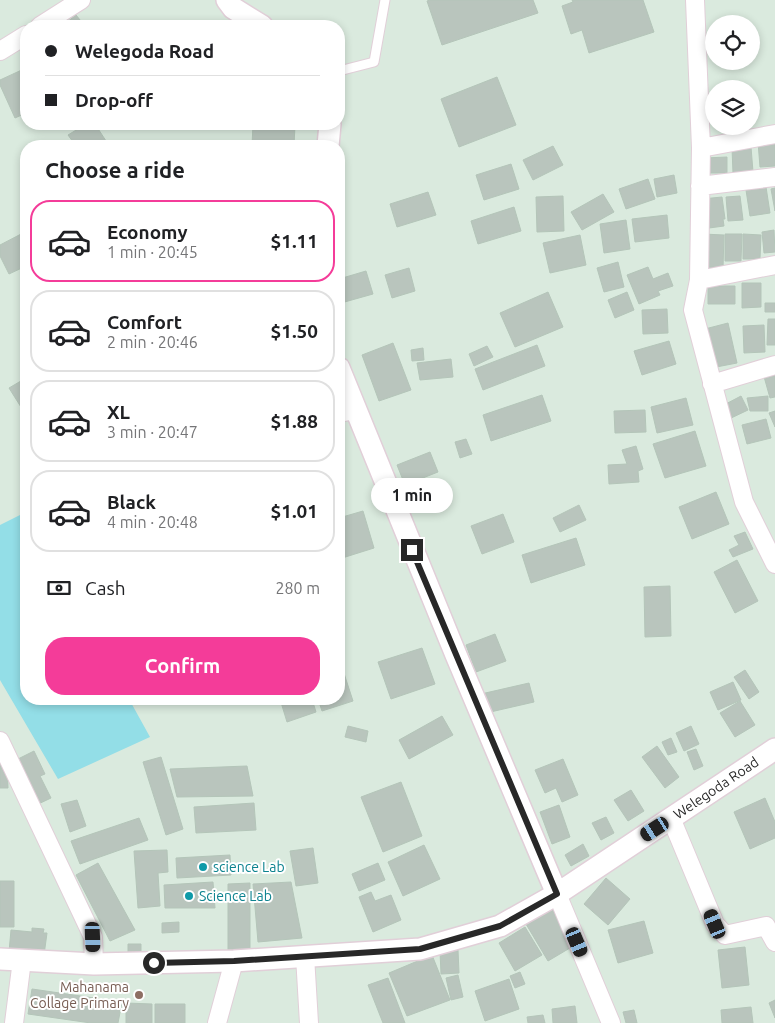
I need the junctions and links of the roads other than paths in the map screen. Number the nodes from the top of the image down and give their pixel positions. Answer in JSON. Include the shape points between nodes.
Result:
{"nodes":[{"id":1,"x":81,"y":0,"type":"edge"},
{"id":2,"x":226,"y":0,"type":"edge"},
{"id":3,"x":385,"y":0,"type":"edge"},
{"id":4,"x":695,"y":0,"type":"edge"},
{"id":5,"x":49,"y":20,"type":"edge"},
{"id":6,"x":252,"y":20,"type":"edge"},
{"id":7,"x":20,"y":39,"type":"edge"},
{"id":8,"x":0,"y":51,"type":"edge"},
{"id":9,"x":345,"y":69,"type":"edge"},
{"id":10,"x":775,"y":134,"type":"edge"},
{"id":11,"x":701,"y":148,"type":"junction"},
{"id":12,"x":775,"y":177,"type":"edge"},
{"id":13,"x":700,"y":186,"type":"junction"},
{"id":14,"x":775,"y":265,"type":"edge"},
{"id":15,"x":699,"y":280,"type":"junction"},
{"id":16,"x":775,"y":365,"type":"edge"},
{"id":17,"x":712,"y":384,"type":"junction"},
{"id":18,"x":347,"y":412,"type":"edge"},
{"id":19,"x":775,"y":564,"type":"edge"},
{"id":20,"x":0,"y":741,"type":"edge"},
{"id":21,"x":775,"y":749,"type":"edge"},
{"id":22,"x":671,"y":818,"type":"junction"},
{"id":23,"x":557,"y":894,"type":"junction"},
{"id":24,"x":775,"y":942,"type":"edge"},
{"id":25,"x":305,"y":956,"type":"junction"},
{"id":26,"x":0,"y":960,"type":"edge"},
{"id":27,"x":22,"y":960,"type":"junction"},
{"id":28,"x":234,"y":961,"type":"junction"},
{"id":29,"x":94,"y":964,"type":"junction"},
{"id":30,"x":14,"y":1023,"type":"edge"},
{"id":31,"x":217,"y":1023,"type":"edge"},
{"id":32,"x":309,"y":1023,"type":"edge"},
{"id":33,"x":611,"y":1023,"type":"edge"}],
"edges":[{"from":1,"to":5,"type":"street"},
{"from":2,"to":6,"type":"street"},
{"from":3,"to":9,"type":"lane","via":[[374,62]]},
{"from":4,"to":11,"type":"street"},
{"from":7,"to":8,"type":"street"},
{"from":10,"to":11,"type":"street"},
{"from":11,"to":13,"type":"street"},
{"from":12,"to":13,"type":"street"},
{"from":13,"to":15,"type":"street"},
{"from":14,"to":15,"type":"street"},
{"from":15,"to":17,"type":"street","via":[[693,310]]},
{"from":16,"to":17,"type":"street"},
{"from":17,"to":19,"type":"street","via":[[744,502]]},
{"from":18,"to":23,"type":"street"},
{"from":20,"to":29,"type":"street","via":[[93,937]]},
{"from":21,"to":22,"type":"street","name":"Welegoda Road"},
{"from":22,"to":23,"type":"street","name":"Welegoda Road"},
{"from":22,"to":24,"type":"street","via":[[715,924],[725,935],[766,926]]},
{"from":23,"to":25,"type":"street","name":"Welegoda Road","via":[[500,926],[420,949]]},
{"from":23,"to":33,"type":"street"},
{"from":25,"to":28,"type":"street","name":"Welegoda Road"},
{"from":25,"to":32,"type":"street"},
{"from":26,"to":27,"type":"street","name":"Welegoda Road"},
{"from":27,"to":29,"type":"street","name":"Welegoda Road"},
{"from":27,"to":30,"type":"street"},
{"from":28,"to":29,"type":"street","name":"Welegoda Road"},
{"from":28,"to":31,"type":"street"}]}
